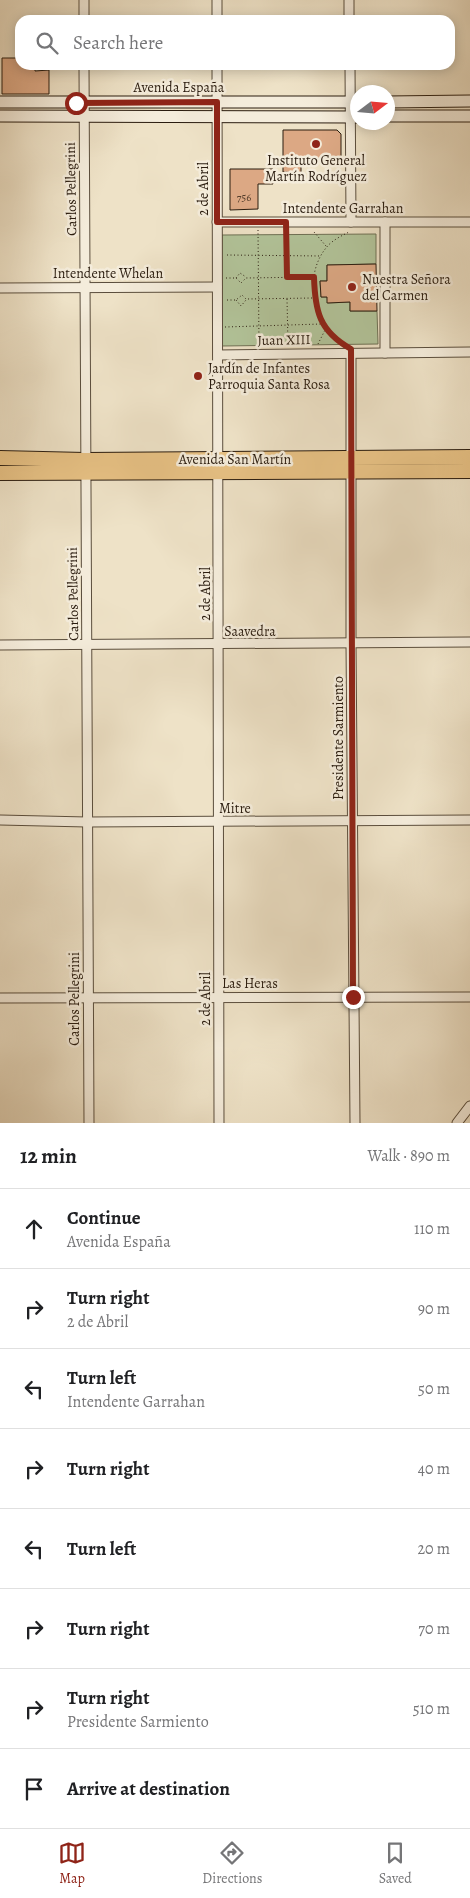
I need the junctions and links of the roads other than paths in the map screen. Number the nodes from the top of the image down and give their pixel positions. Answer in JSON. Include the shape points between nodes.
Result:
{"nodes":[{"id":1,"x":84,"y":0,"type":"edge"},
{"id":2,"x":216,"y":0,"type":"edge"},
{"id":3,"x":349,"y":0,"type":"edge"},
{"id":4,"x":84,"y":15,"type":"edge"},
{"id":5,"x":217,"y":15,"type":"edge"},
{"id":6,"x":350,"y":15,"type":"edge"},
{"id":7,"x":84,"y":70,"type":"edge"},
{"id":8,"x":217,"y":70,"type":"edge"},
{"id":9,"x":351,"y":70,"type":"edge"},
{"id":10,"x":352,"y":85,"type":"edge"},
{"id":11,"x":470,"y":101,"type":"edge"},
{"id":12,"x":0,"y":102,"type":"edge"},
{"id":13,"x":217,"y":102,"type":"junction"},
{"id":14,"x":350,"y":102,"type":"edge"},
{"id":15,"x":395,"y":102,"type":"edge"},
{"id":16,"x":84,"y":103,"type":"junction"},
{"id":17,"x":0,"y":116,"type":"edge"},
{"id":18,"x":395,"y":116,"type":"edge"},
{"id":19,"x":470,"y":116,"type":"edge"},
{"id":20,"x":218,"y":117,"type":"junction"},
{"id":21,"x":350,"y":117,"type":"edge"},
{"id":22,"x":84,"y":118,"type":"junction"},
{"id":23,"x":354,"y":130,"type":"edge"},
{"id":24,"x":217,"y":222,"type":"junction"},
{"id":25,"x":352,"y":222,"type":"junction"},
{"id":26,"x":385,"y":222,"type":"junction"},
{"id":27,"x":470,"y":222,"type":"edge"},
{"id":28,"x":217,"y":283,"type":"junction"},
{"id":29,"x":86,"y":287,"type":"junction"},
{"id":30,"x":0,"y":288,"type":"edge"},
{"id":31,"x":470,"y":352,"type":"edge"},
{"id":32,"x":351,"y":353,"type":"junction"},
{"id":33,"x":385,"y":353,"type":"junction"},
{"id":34,"x":218,"y":355,"type":"junction"},
{"id":35,"x":470,"y":457,"type":"edge"},
{"id":36,"x":0,"y":458,"type":"edge"},
{"id":37,"x":218,"y":465,"type":"junction"},
{"id":38,"x":352,"y":465,"type":"junction"},
{"id":39,"x":86,"y":466,"type":"junction"},
{"id":40,"x":470,"y":471,"type":"edge"},
{"id":41,"x":0,"y":473,"type":"edge"},
{"id":42,"x":470,"y":642,"type":"edge"},
{"id":43,"x":88,"y":644,"type":"junction"},
{"id":44,"x":219,"y":644,"type":"junction"},
{"id":45,"x":351,"y":644,"type":"junction"},
{"id":46,"x":0,"y":645,"type":"edge"},
{"id":47,"x":0,"y":820,"type":"edge"},
{"id":48,"x":470,"y":820,"type":"edge"},
{"id":49,"x":219,"y":821,"type":"junction"},
{"id":50,"x":352,"y":821,"type":"junction"},
{"id":51,"x":86,"y":822,"type":"junction"},
{"id":52,"x":218,"y":996,"type":"junction"},
{"id":53,"x":87,"y":997,"type":"junction"},
{"id":54,"x":353,"y":997,"type":"junction"},
{"id":55,"x":470,"y":997,"type":"edge"},
{"id":56,"x":0,"y":998,"type":"edge"},
{"id":57,"x":470,"y":1106,"type":"edge"},
{"id":58,"x":89,"y":1123,"type":"edge"},
{"id":59,"x":219,"y":1123,"type":"edge"},
{"id":60,"x":355,"y":1123,"type":"edge"},
{"id":61,"x":457,"y":1123,"type":"edge"}],
"edges":[{"from":1,"to":4,"type":"street"},
{"from":2,"to":5,"type":"street"},
{"from":3,"to":6,"type":"street"},
{"from":7,"to":16,"type":"street","name":"Carlos Pellegrini"},
{"from":8,"to":13,"type":"street","name":"2 de Abril"},
{"from":9,"to":10,"type":"street"},
{"from":11,"to":15,"type":"main road"},
{"from":12,"to":16,"type":"main road","name":"Avenida España"},
{"from":13,"to":14,"type":"main road","name":"Avenida España"},
{"from":13,"to":16,"type":"main road","name":"Avenida España"},
{"from":13,"to":20,"type":"street","name":"2 de Abril"},
{"from":16,"to":22,"type":"street","name":"Carlos Pellegrini"},
{"from":17,"to":22,"type":"main road"},
{"from":18,"to":19,"type":"main road"},
{"from":20,"to":21,"type":"main road"},
{"from":20,"to":22,"type":"main road"},
{"from":20,"to":24,"type":"street","name":"2 de Abril"},
{"from":22,"to":29,"type":"street","name":"Carlos Pellegrini"},
{"from":23,"to":25,"type":"street"},
{"from":24,"to":25,"type":"street","name":"Intendente Garrahan"},
{"from":24,"to":28,"type":"street","name":"2 de Abril"},
{"from":25,"to":26,"type":"street","name":"Intendente Garrahan"},
{"from":26,"to":27,"type":"street","name":"Intendente Garrahan"},
{"from":26,"to":33,"type":"street"},
{"from":28,"to":29,"type":"street","name":"Intendente Whelan"},
{"from":28,"to":34,"type":"street","name":"2 de Abril"},
{"from":29,"to":30,"type":"street","name":"Intendente Whelan"},
{"from":29,"to":39,"type":"street","name":"Carlos Pellegrini"},
{"from":31,"to":33,"type":"street","name":"Juan XIII"},
{"from":32,"to":33,"type":"street","name":"Juan XIII"},
{"from":32,"to":34,"type":"street","name":"Juan XIII"},
{"from":32,"to":38,"type":"street","name":"Presidente Sarmiento"},
{"from":34,"to":37,"type":"street","name":"2 de Abril"},
{"from":35,"to":38,"type":"main road","name":"Avenida San Martín"},
{"from":36,"to":39,"type":"main road","name":"Avenida San Martín"},
{"from":37,"to":38,"type":"main road","name":"Avenida San Martín"},
{"from":37,"to":39,"type":"main road","name":"Avenida San Martín"},
{"from":37,"to":44,"type":"street","name":"2 de Abril"},
{"from":38,"to":40,"type":"main road","name":"Avenida San Martín"},
{"from":38,"to":45,"type":"street","name":"Presidente Sarmiento"},
{"from":39,"to":41,"type":"main road","name":"Avenida San Martín"},
{"from":39,"to":43,"type":"street","name":"Carlos Pellegrini"},
{"from":42,"to":45,"type":"street","name":"Saavedra"},
{"from":43,"to":44,"type":"street","name":"Saavedra"},
{"from":43,"to":46,"type":"street","name":"Saavedra"},
{"from":43,"to":51,"type":"street","name":"Carlos Pellegrini"},
{"from":44,"to":45,"type":"street","name":"Saavedra"},
{"from":44,"to":49,"type":"street","name":"2 de Abril"},
{"from":45,"to":50,"type":"street","name":"Presidente Sarmiento"},
{"from":47,"to":51,"type":"street","name":"Mitre"},
{"from":48,"to":50,"type":"street","name":"Mitre"},
{"from":49,"to":50,"type":"street","name":"Mitre"},
{"from":49,"to":51,"type":"street","name":"Mitre"},
{"from":49,"to":52,"type":"street","name":"2 de Abril"},
{"from":50,"to":54,"type":"street","name":"Presidente Sarmiento"},
{"from":51,"to":53,"type":"street","name":"Carlos Pellegrini"},
{"from":52,"to":53,"type":"street","name":"Las Heras"},
{"from":52,"to":54,"type":"street","name":"Las Heras"},
{"from":52,"to":59,"type":"street","name":"2 de Abril"},
{"from":53,"to":56,"type":"street","name":"Las Heras"},
{"from":53,"to":58,"type":"street","name":"Carlos Pellegrini"},
{"from":54,"to":55,"type":"street","name":"Las Heras"},
{"from":54,"to":60,"type":"street","name":"Presidente Sarmiento"},
{"from":57,"to":61,"type":"street"}]}
